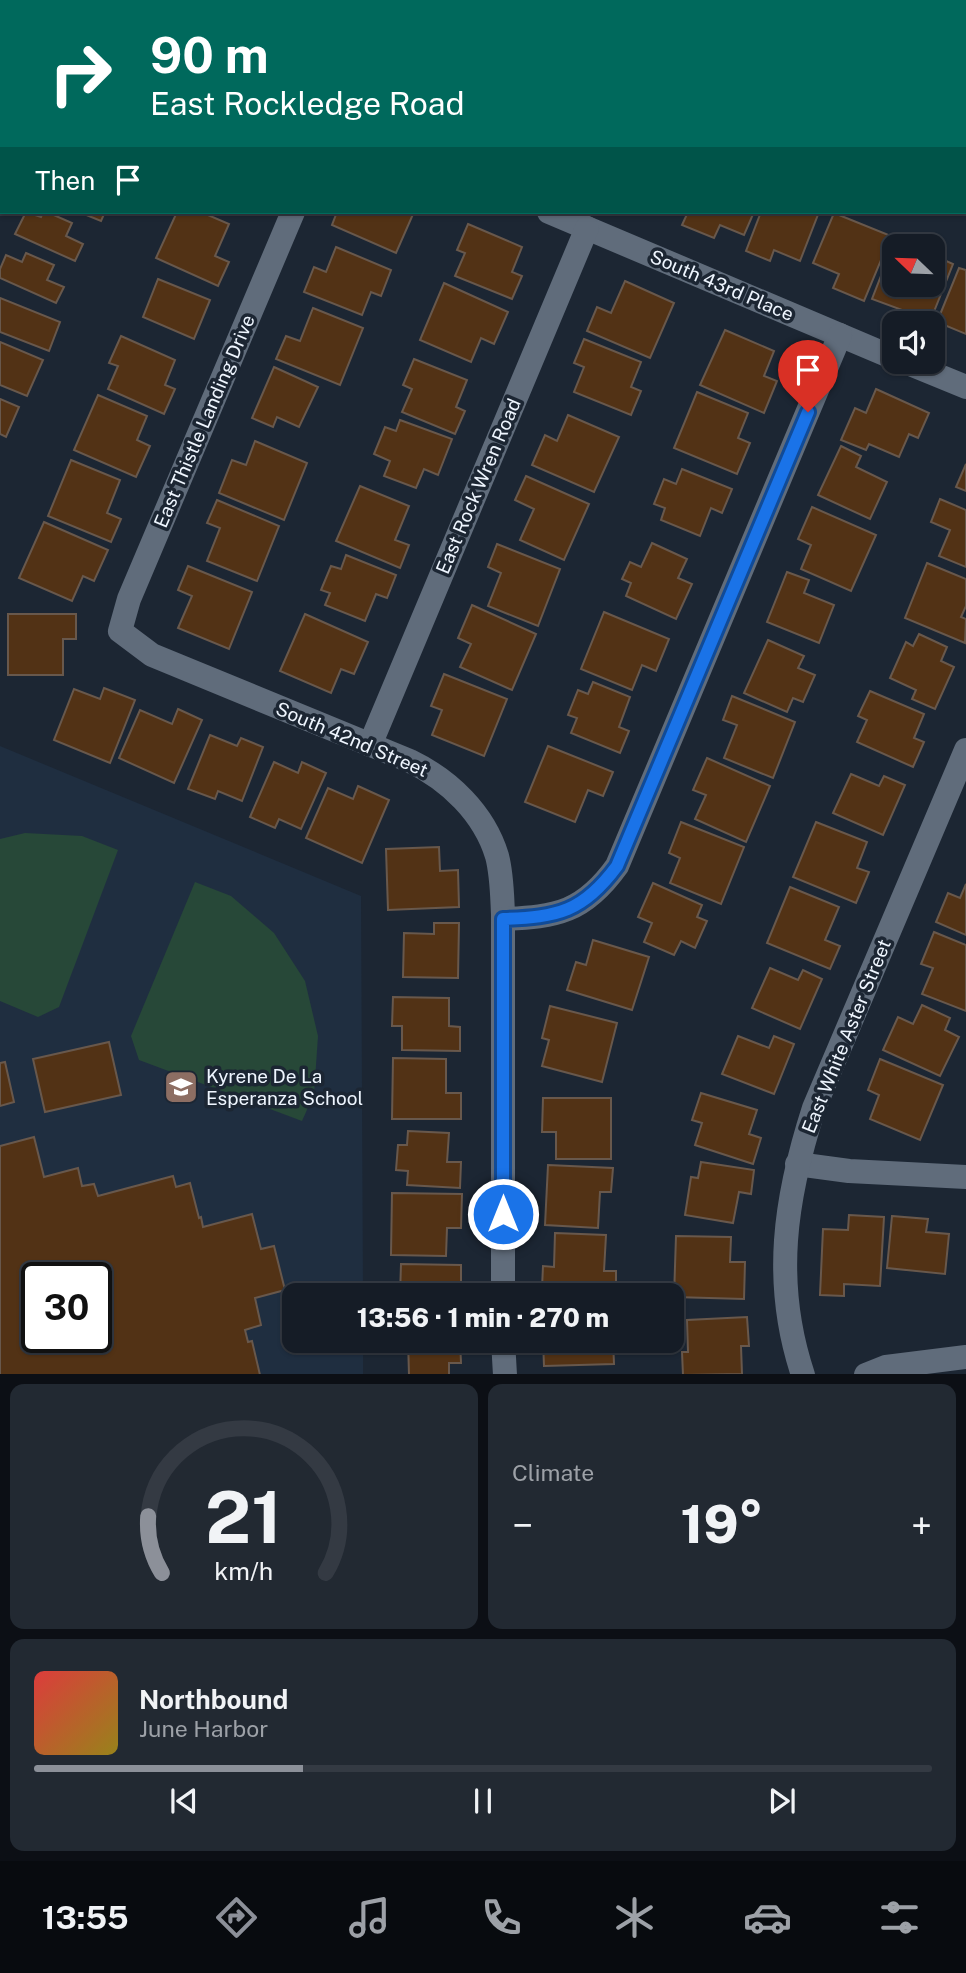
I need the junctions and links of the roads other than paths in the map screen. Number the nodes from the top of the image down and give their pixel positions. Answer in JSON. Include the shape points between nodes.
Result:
{"nodes":[{"id":1,"x":292,"y":214,"type":"edge"},
{"id":2,"x":555,"y":214,"type":"edge"},
{"id":3,"x":587,"y":228,"type":"junction"},
{"id":4,"x":840,"y":335,"type":"junction"},
{"id":5,"x":882,"y":353,"type":"edge"},
{"id":6,"x":934,"y":374,"type":"edge"},
{"id":7,"x":966,"y":387,"type":"edge"},
{"id":8,"x":120,"y":631,"type":"joint"},
{"id":9,"x":370,"y":745,"type":"junction"},
{"id":10,"x":966,"y":750,"type":"edge"},
{"id":11,"x":503,"y":919,"type":"junction"},
{"id":12,"x":797,"y":1164,"type":"junction"},
{"id":13,"x":966,"y":1177,"type":"edge"},
{"id":14,"x":503,"y":1283,"type":"edge"},
{"id":15,"x":504,"y":1353,"type":"edge"},
{"id":16,"x":966,"y":1357,"type":"edge"},
{"id":17,"x":505,"y":1374,"type":"edge"},
{"id":18,"x":803,"y":1374,"type":"edge"},
{"id":19,"x":866,"y":1374,"type":"edge"}],
"edges":[{"from":1,"to":8,"type":"street","name":"East Thistle Landing Drive","via":[[129,599]]},
{"from":2,"to":3,"type":"street","name":"South 43rd Place"},
{"from":3,"to":4,"type":"street","name":"South 43rd Place"},
{"from":3,"to":9,"type":"street","name":"East Rock Wren Road"},
{"from":4,"to":5,"type":"street","name":"South 43rd Place"},
{"from":4,"to":11,"type":"street","via":[[617,866],[581,903],[559,913]]},
{"from":6,"to":7,"type":"street"},
{"from":8,"to":9,"type":"street","name":"South 42nd Street","via":[[152,655]]},
{"from":9,"to":11,"type":"street","name":"South 42nd Street","via":[[429,771],[472,810],[496,854]]},
{"from":10,"to":12,"type":"street","name":"East White Aster Street","via":[[814,1108]]},
{"from":11,"to":14,"type":"street","name":"South 42nd Street"},
{"from":12,"to":13,"type":"street"},
{"from":12,"to":18,"type":"street","name":"East White Aster Street","via":[[784,1254],[789,1314]]},
{"from":15,"to":17,"type":"street"},
{"from":16,"to":19,"type":"street","via":[[886,1367]]}]}
